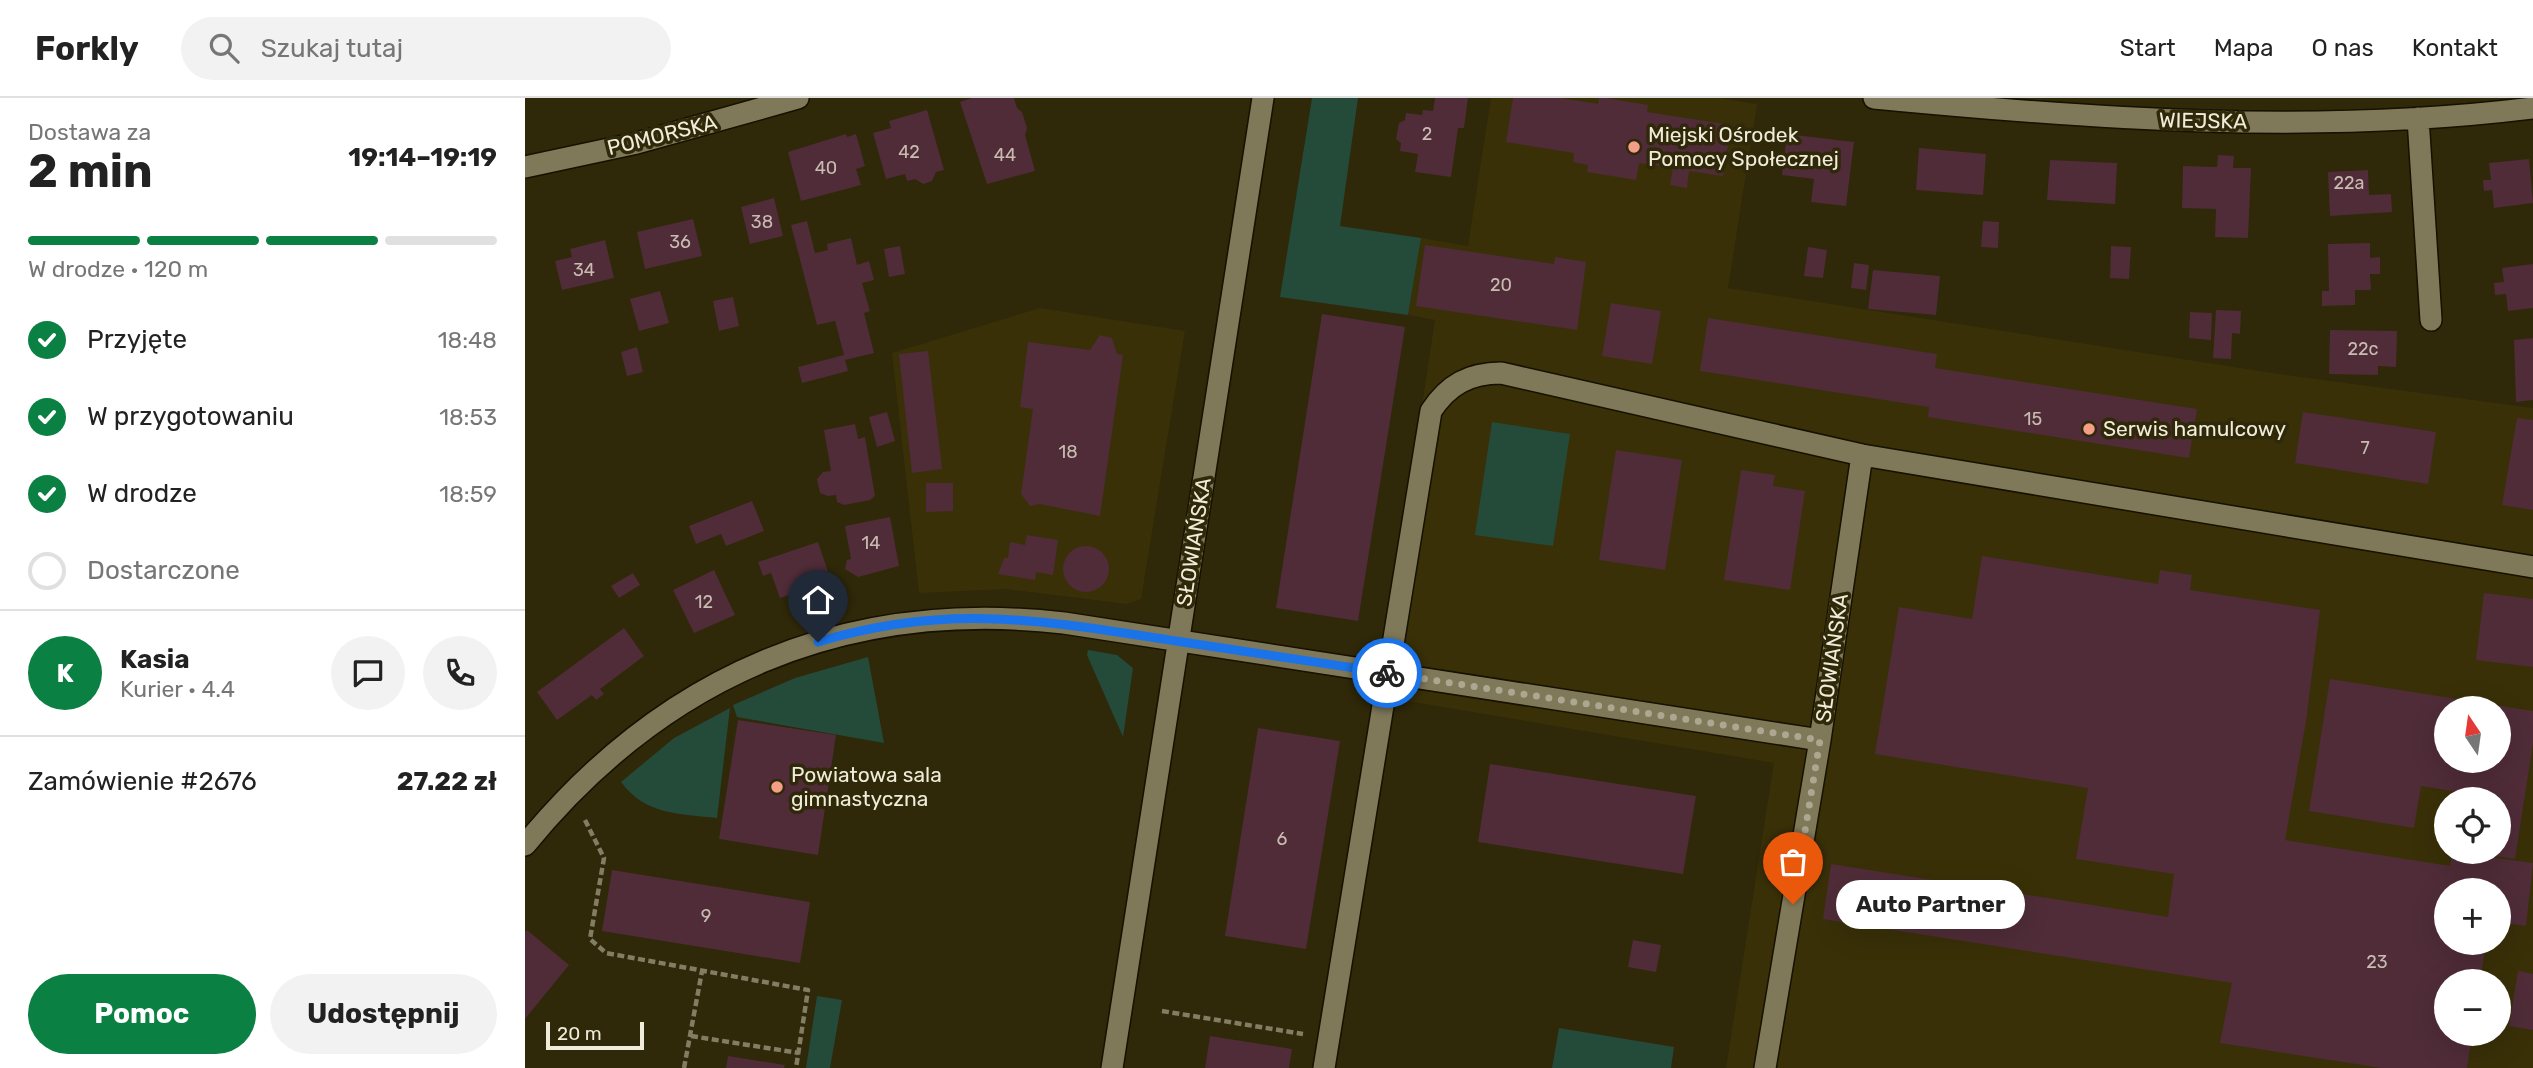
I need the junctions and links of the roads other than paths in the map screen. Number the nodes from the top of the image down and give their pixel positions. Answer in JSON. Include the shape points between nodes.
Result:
{"nodes":[{"id":1,"x":798,"y":98,"type":"edge"},
{"id":2,"x":1263,"y":98,"type":"edge"},
{"id":3,"x":1874,"y":98,"type":"edge"},
{"id":4,"x":2533,"y":108,"type":"edge"},
{"id":5,"x":2418,"y":118,"type":"junction"},
{"id":6,"x":525,"y":167,"type":"edge"},
{"id":7,"x":2431,"y":320,"type":"dead end"},
{"id":8,"x":1862,"y":455,"type":"junction"},
{"id":9,"x":2533,"y":567,"type":"edge"},
{"id":10,"x":1179,"y":642,"type":"junction"},
{"id":11,"x":1389,"y":673,"type":"junction"},
{"id":12,"x":1820,"y":740,"type":"junction"},
{"id":13,"x":525,"y":845,"type":"edge"},
{"id":14,"x":1112,"y":1068,"type":"edge"},
{"id":15,"x":1324,"y":1068,"type":"edge"},
{"id":16,"x":1765,"y":1068,"type":"edge"}],
"edges":[{"from":1,"to":6,"type":"street","name":"POMORSKA","via":[[637,143]]},
{"from":2,"to":10,"type":"street","name":"SŁOWIAŃSKA"},
{"from":3,"to":5,"type":"street","name":"WIEJSKA","via":[[2149,119],[2289,122]]},
{"from":4,"to":5,"type":"street","name":"WIEJSKA"},
{"from":5,"to":7,"type":"street"},
{"from":8,"to":9,"type":"street"},
{"from":8,"to":11,"type":"street","via":[[1501,373],[1473,375],[1441,396],[1431,411]]},
{"from":8,"to":12,"type":"street","name":"SŁOWIAŃSKA"},
{"from":10,"to":11,"type":"street"},
{"from":10,"to":13,"type":"street","via":[[1065,623],[967,617],[876,627],[799,648],[712,686],[668,712],[609,756]]},
{"from":10,"to":14,"type":"street","name":"SŁOWIAŃSKA"},
{"from":11,"to":12,"type":"street"},
{"from":11,"to":15,"type":"street"},
{"from":12,"to":16,"type":"street","name":"SŁOWIAŃSKA"}]}
